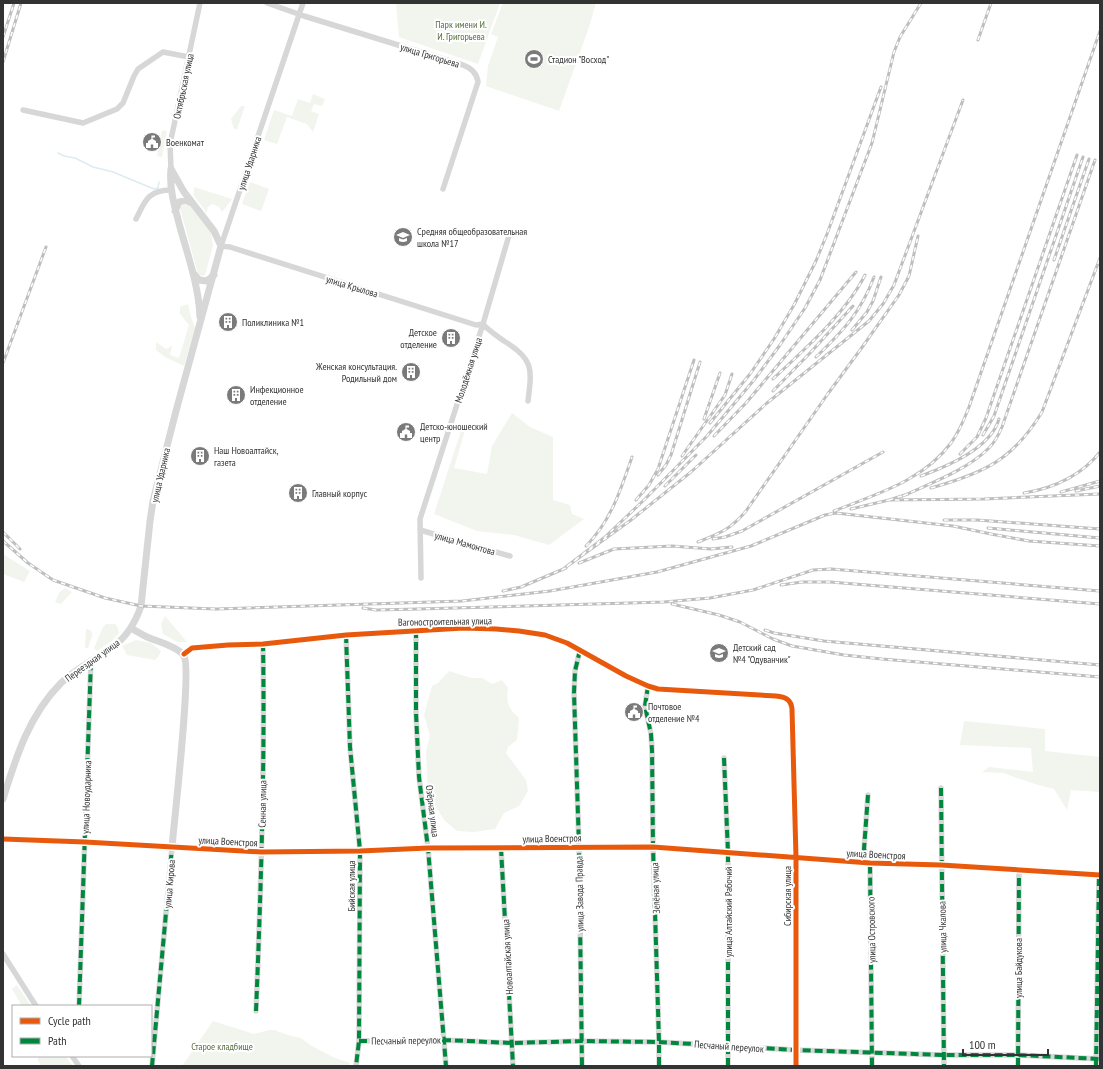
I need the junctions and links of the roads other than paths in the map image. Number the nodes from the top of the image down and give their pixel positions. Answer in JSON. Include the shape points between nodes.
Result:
{"nodes":[{"id":1,"x":200,"y":3,"type":"edge"},
{"id":2,"x":267,"y":3,"type":"edge"},
{"id":3,"x":303,"y":3,"type":"edge"},
{"id":4,"x":300,"y":14,"type":"junction"},
{"id":5,"x":188,"y":57,"type":"junction"},
{"id":6,"x":23,"y":110,"type":"dead end"},
{"id":7,"x":171,"y":169,"type":"junction"},
{"id":8,"x":443,"y":189,"type":"dead end"},
{"id":9,"x":171,"y":190,"type":"junction"},
{"id":10,"x":194,"y":204,"type":"junction"},
{"id":11,"x":176,"y":214,"type":"junction"},
{"id":12,"x":136,"y":219,"type":"dead end"},
{"id":13,"x":510,"y":232,"type":"dead end"},
{"id":14,"x":221,"y":246,"type":"junction"},
{"id":15,"x":192,"y":272,"type":"junction"},
{"id":16,"x":214,"y":275,"type":"junction"},
{"id":17,"x":201,"y":324,"type":"junction"},
{"id":18,"x":483,"y":324,"type":"junction"},
{"id":19,"x":528,"y":401,"type":"dead end"},
{"id":20,"x":420,"y":530,"type":"junction"},
{"id":21,"x":510,"y":556,"type":"dead end"},
{"id":22,"x":421,"y":578,"type":"dead end"},
{"id":23,"x":130,"y":628,"type":"junction"},
{"id":24,"x":416,"y":630,"type":"junction"},
{"id":25,"x":346,"y":635,"type":"junction"},
{"id":26,"x":262,"y":644,"type":"junction"},
{"id":27,"x":580,"y":650,"type":"junction"},
{"id":28,"x":184,"y":654,"type":"junction"},
{"id":29,"x":91,"y":660,"type":"junction"},
{"id":30,"x":648,"y":686,"type":"junction"},
{"id":31,"x":790,"y":702,"type":"joint"},
{"id":32,"x":724,"y":758,"type":"dead end"},
{"id":33,"x":941,"y":788,"type":"dead end"},
{"id":34,"x":868,"y":795,"type":"dead end"},
{"id":35,"x":3,"y":799,"type":"edge"},
{"id":36,"x":3,"y":839,"type":"edge"},
{"id":37,"x":85,"y":842,"type":"junction"},
{"id":38,"x":579,"y":846,"type":"junction"},
{"id":39,"x":172,"y":847,"type":"junction"},
{"id":40,"x":653,"y":847,"type":"junction"},
{"id":41,"x":428,"y":848,"type":"junction"},
{"id":42,"x":501,"y":848,"type":"junction"},
{"id":43,"x":360,"y":851,"type":"junction"},
{"id":44,"x":261,"y":852,"type":"junction"},
{"id":45,"x":728,"y":853,"type":"junction"},
{"id":46,"x":796,"y":857,"type":"junction"},
{"id":47,"x":870,"y":864,"type":"junction"},
{"id":48,"x":941,"y":865,"type":"junction"},
{"id":49,"x":1019,"y":869,"type":"junction"},
{"id":50,"x":1100,"y":875,"type":"edge"},
{"id":51,"x":3,"y":954,"type":"edge"},
{"id":52,"x":35,"y":1005,"type":"edge"},
{"id":53,"x":79,"y":1005,"type":"edge"},
{"id":54,"x":256,"y":1011,"type":"dead end"},
{"id":55,"x":444,"y":1040,"type":"junction"},
{"id":56,"x":359,"y":1041,"type":"junction"},
{"id":57,"x":582,"y":1041,"type":"junction"},
{"id":58,"x":660,"y":1042,"type":"junction"},
{"id":59,"x":512,"y":1043,"type":"junction"},
{"id":60,"x":728,"y":1046,"type":"junction"},
{"id":61,"x":796,"y":1050,"type":"junction"},
{"id":62,"x":872,"y":1053,"type":"junction"},
{"id":63,"x":944,"y":1055,"type":"junction"},
{"id":64,"x":1018,"y":1055,"type":"junction"},
{"id":65,"x":73,"y":1057,"type":"edge"},
{"id":66,"x":1098,"y":1059,"type":"edge"},
{"id":67,"x":79,"y":1066,"type":"edge"},
{"id":68,"x":152,"y":1066,"type":"edge"},
{"id":69,"x":356,"y":1066,"type":"edge"},
{"id":70,"x":446,"y":1066,"type":"edge"},
{"id":71,"x":513,"y":1066,"type":"edge"},
{"id":72,"x":582,"y":1066,"type":"edge"},
{"id":73,"x":659,"y":1066,"type":"edge"},
{"id":74,"x":728,"y":1066,"type":"edge"},
{"id":75,"x":796,"y":1066,"type":"edge"},
{"id":76,"x":872,"y":1066,"type":"edge"},
{"id":77,"x":944,"y":1066,"type":"edge"},
{"id":78,"x":1018,"y":1066,"type":"edge"},
{"id":79,"x":1096,"y":1066,"type":"edge"}],
"edges":[{"from":1,"to":5,"type":"street","name":"Октябрьская улица"},
{"from":2,"to":4,"type":"street","name":"улица Григорьева"},
{"from":3,"to":4,"type":"street","name":"улица Ударника"},
{"from":4,"to":8,"type":"street","name":"улица Григорьева","via":[[463,65],[473,71],[478,82]]},
{"from":4,"to":14,"type":"street","name":"улица Ударника"},
{"from":5,"to":6,"type":"street","via":[[163,52],[138,69],[123,103],[117,109],[83,123]]},
{"from":5,"to":7,"type":"street","name":"Октябрьская улица","via":[[170,144]]},
{"from":7,"to":9,"type":"street","name":"Октябрьская улица"},
{"from":7,"to":10,"type":"street","name":"Октябрьская улица"},
{"from":9,"to":11,"type":"street","name":"Октябрьская улица"},
{"from":9,"to":12,"type":"street","via":[[156,192],[147,197]]},
{"from":10,"to":11,"type":"street","via":[[186,200],[179,202]]},
{"from":10,"to":14,"type":"street","name":"Октябрьская улица","via":[[214,231]]},
{"from":11,"to":15,"type":"street","name":"улица Ударника"},
{"from":13,"to":18,"type":"street","name":"Молодёжная улица"},
{"from":14,"to":16,"type":"street","name":"улица Ударника"},
{"from":14,"to":18,"type":"street","name":"улица Крылова","via":[[476,325]]},
{"from":15,"to":16,"type":"street","via":[[203,281]]},
{"from":15,"to":17,"type":"street","name":"улица Ударника","via":[[200,304]]},
{"from":16,"to":17,"type":"street","name":"улица Ударника"},
{"from":17,"to":23,"type":"street","name":"улица Ударника","via":[[162,465],[150,521],[141,606]]},
{"from":18,"to":19,"type":"street","via":[[488,331],[510,344],[526,359],[531,369]]},
{"from":18,"to":20,"type":"street","name":"Молодёжная улица","via":[[420,519]]},
{"from":20,"to":21,"type":"street","name":"улица Мамонтова"},
{"from":20,"to":22,"type":"street","name":"Молодёжная улица"},
{"from":23,"to":28,"type":"street"},
{"from":23,"to":29,"type":"street","name":"Переездная улица","via":[[115,646]]},
{"from":24,"to":25,"type":"street","name":"Вагоностроительная улица"},
{"from":24,"to":27,"type":"street","name":"Вагоностроительная улица","via":[[464,628],[519,631],[544,635]]},
{"from":24,"to":41,"type":"street","name":"Озёрная улица","via":[[416,713]]},
{"from":25,"to":26,"type":"street","name":"Вагоностроительная улица"},
{"from":25,"to":43,"type":"street","name":"Бийская улица","via":[[350,747]]},
{"from":26,"to":28,"type":"street","name":"Вагоностроительная улица","via":[[192,648]]},
{"from":26,"to":44,"type":"street","name":"Сенная улица","via":[[264,700]]},
{"from":27,"to":30,"type":"street","name":"Вагоностроительная улица"},
{"from":27,"to":38,"type":"street","name":"улица Завода Правда","via":[[575,671],[574,693]]},
{"from":28,"to":39,"type":"street","name":"улица Кирова","via":[[186,689]]},
{"from":29,"to":35,"type":"street","name":"Переездная улица","via":[[62,682],[32,720]]},
{"from":29,"to":37,"type":"street","name":"улица Новоударника"},
{"from":30,"to":31,"type":"street","name":"Вагоностроительная улица","via":[[658,689],[776,696]]},
{"from":30,"to":40,"type":"street","name":"Зелёная улица","via":[[645,706],[652,750]]},
{"from":31,"to":46,"type":"street","name":"Сибирская улица"},
{"from":32,"to":45,"type":"street","name":"улица Алтайский Рабочий"},
{"from":33,"to":48,"type":"street","name":"улица Чкалова"},
{"from":34,"to":47,"type":"street","name":"улица Островского","via":[[864,849]]},
{"from":36,"to":37,"type":"street","name":"улица Военстроя"},
{"from":37,"to":39,"type":"street","name":"улица Военстроя"},
{"from":37,"to":53,"type":"street","name":"улица Новоударника"},
{"from":38,"to":40,"type":"street","name":"улица Военстроя"},
{"from":38,"to":42,"type":"street","name":"улица Военстроя"},
{"from":38,"to":57,"type":"street","name":"улица Завода Правда"},
{"from":39,"to":44,"type":"street","name":"улица Военстроя"},
{"from":39,"to":68,"type":"street","name":"улица Кирова"},
{"from":40,"to":45,"type":"street","name":"улица Военстроя"},
{"from":40,"to":58,"type":"street","name":"Зелёная улица"},
{"from":41,"to":42,"type":"street","name":"улица Военстроя"},
{"from":41,"to":43,"type":"street","name":"улица Военстроя"},
{"from":41,"to":55,"type":"street","name":"Озёрная улица"},
{"from":42,"to":59,"type":"street","name":"Новоалтайская улица"},
{"from":43,"to":44,"type":"street","name":"улица Военстроя"},
{"from":43,"to":56,"type":"street","name":"Бийская улица"},
{"from":44,"to":54,"type":"street","name":"Сенная улица"},
{"from":45,"to":46,"type":"street","name":"улица Военстроя"},
{"from":45,"to":60,"type":"street","name":"улица Алтайский Рабочий"},
{"from":46,"to":47,"type":"street","name":"улица Военстроя"},
{"from":46,"to":61,"type":"street","name":"Сибирская улица"},
{"from":47,"to":48,"type":"street","name":"улица Военстроя"},
{"from":47,"to":62,"type":"street","name":"улица Островского"},
{"from":48,"to":49,"type":"street","name":"улица Военстроя"},
{"from":48,"to":63,"type":"street","name":"улица Чкалова"},
{"from":49,"to":50,"type":"street","name":"улица Военстроя"},
{"from":49,"to":64,"type":"street","name":"улица Байдукова"},
{"from":50,"to":66,"type":"street"},
{"from":51,"to":52,"type":"street"},
{"from":55,"to":56,"type":"street","name":"Песчаный переулок"},
{"from":55,"to":59,"type":"street","name":"Песчаный переулок"},
{"from":55,"to":70,"type":"street","name":"Озёрная улица"},
{"from":56,"to":69,"type":"street","name":"Бийская улица"},
{"from":57,"to":58,"type":"street","name":"Песчаный переулок"},
{"from":57,"to":59,"type":"street","name":"Песчаный переулок"},
{"from":57,"to":72,"type":"street","name":"улица Завода Правда"},
{"from":58,"to":60,"type":"street","name":"Песчаный переулок"},
{"from":58,"to":73,"type":"street","name":"Зелёная улица"},
{"from":59,"to":71,"type":"street","name":"Новоалтайская улица"},
{"from":60,"to":61,"type":"street","name":"Песчаный переулок"},
{"from":60,"to":74,"type":"street","name":"улица Алтайский Рабочий"},
{"from":61,"to":62,"type":"street","name":"Песчаный переулок"},
{"from":61,"to":75,"type":"street","name":"Сибирская улица"},
{"from":62,"to":63,"type":"street","name":"Песчаный переулок"},
{"from":62,"to":76,"type":"street","name":"улица Островского"},
{"from":63,"to":64,"type":"street","name":"Песчаный переулок"},
{"from":63,"to":77,"type":"street","name":"улица Чкалова"},
{"from":64,"to":66,"type":"street","name":"Песчаный переулок"},
{"from":64,"to":78,"type":"street","name":"улица Байдукова"},
{"from":65,"to":67,"type":"street"},
{"from":66,"to":79,"type":"street"}]}
